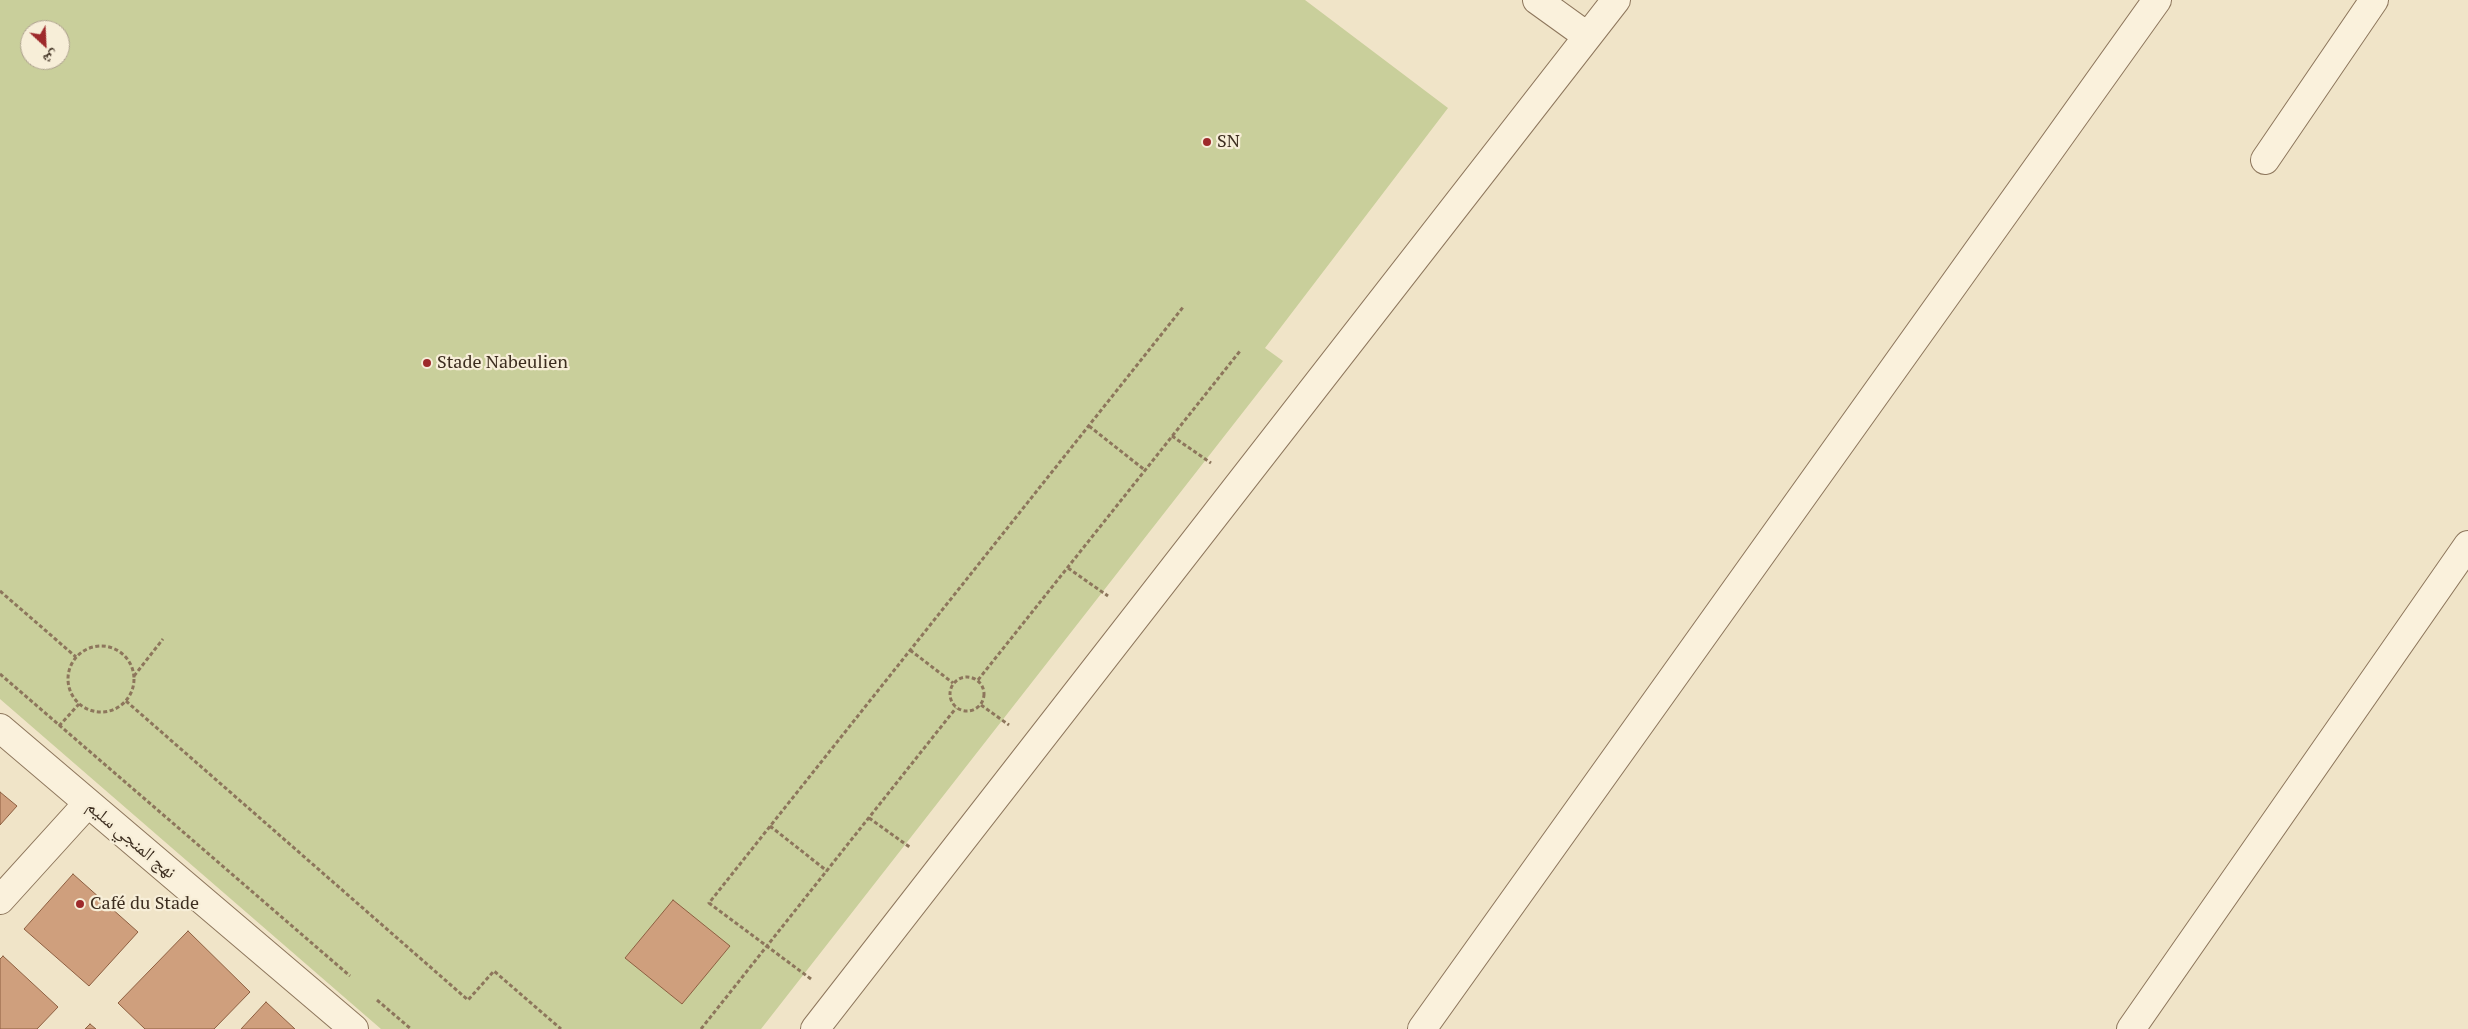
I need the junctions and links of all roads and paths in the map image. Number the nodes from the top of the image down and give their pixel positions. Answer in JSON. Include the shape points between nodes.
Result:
{"nodes":[{"id":1,"x":1537,"y":0,"type":"edge"},
{"id":2,"x":1616,"y":0,"type":"edge"},
{"id":3,"x":2157,"y":0,"type":"edge"},
{"id":4,"x":2374,"y":0,"type":"edge"},
{"id":5,"x":1587,"y":36,"type":"junction"},
{"id":6,"x":2265,"y":160,"type":"dead end"},
{"id":7,"x":1184,"y":306,"type":"dead end"},
{"id":8,"x":1240,"y":350,"type":"dead end"},
{"id":9,"x":1089,"y":426,"type":"junction"},
{"id":10,"x":1172,"y":436,"type":"junction"},
{"id":11,"x":1146,"y":471,"type":"junction"},
{"id":12,"x":1239,"y":483,"type":"junction"},
{"id":13,"x":2468,"y":546,"type":"edge"},
{"id":14,"x":1068,"y":568,"type":"junction"},
{"id":15,"x":0,"y":591,"type":"edge"},
{"id":16,"x":1136,"y":616,"type":"junction"},
{"id":17,"x":163,"y":638,"type":"dead end"},
{"id":18,"x":910,"y":650,"type":"junction"},
{"id":19,"x":76,"y":657,"type":"junction"},
{"id":20,"x":0,"y":674,"type":"edge"},
{"id":21,"x":134,"y":676,"type":"junction"},
{"id":22,"x":978,"y":680,"type":"junction"},
{"id":23,"x":954,"y":683,"type":"junction"},
{"id":24,"x":126,"y":701,"type":"junction"},
{"id":25,"x":956,"y":708,"type":"junction"},
{"id":26,"x":0,"y":728,"type":"edge"},
{"id":27,"x":88,"y":803,"type":"junction"},
{"id":28,"x":869,"y":818,"type":"junction"},
{"id":29,"x":770,"y":826,"type":"junction"},
{"id":30,"x":940,"y":868,"type":"junction"},
{"id":31,"x":827,"y":871,"type":"junction"},
{"id":32,"x":0,"y":900,"type":"edge"},
{"id":33,"x":766,"y":948,"type":"junction"},
{"id":34,"x":351,"y":978,"type":"dead end"},
{"id":35,"x":374,"y":997,"type":"dead end"},
{"id":36,"x":838,"y":999,"type":"junction"},
{"id":37,"x":354,"y":1029,"type":"edge"},
{"id":38,"x":411,"y":1029,"type":"edge"},
{"id":39,"x":561,"y":1029,"type":"edge"},
{"id":40,"x":701,"y":1029,"type":"edge"},
{"id":41,"x":815,"y":1029,"type":"edge"},
{"id":42,"x":1422,"y":1029,"type":"edge"},
{"id":43,"x":2131,"y":1029,"type":"edge"}],
"edges":[{"from":1,"to":5,"type":"street"},
{"from":2,"to":5,"type":"street"},
{"from":3,"to":42,"type":"street"},
{"from":4,"to":6,"type":"street"},
{"from":5,"to":12,"type":"street"},
{"from":7,"to":9,"type":"path"},
{"from":8,"to":10,"type":"path"},
{"from":9,"to":11,"type":"path"},
{"from":9,"to":18,"type":"path"},
{"from":10,"to":11,"type":"path"},
{"from":10,"to":12,"type":"path"},
{"from":11,"to":14,"type":"path"},
{"from":12,"to":16,"type":"street"},
{"from":13,"to":43,"type":"street"},
{"from":14,"to":16,"type":"path"},
{"from":14,"to":22,"type":"path"},
{"from":15,"to":19,"type":"path"},
{"from":16,"to":30,"type":"street"},
{"from":17,"to":21,"type":"path"},
{"from":18,"to":23,"type":"path"},
{"from":18,"to":29,"type":"path"},
{"from":19,"to":21,"type":"path","via":[[98,646],[111,647],[130,664]]},
{"from":19,"to":24,"type":"path","via":[[69,668],[68,681],[71,694],[79,704],[103,712],[116,709]]},
{"from":20,"to":34,"type":"path"},
{"from":21,"to":24,"type":"path"},
{"from":22,"to":23,"type":"path","via":[[965,677]]},
{"from":22,"to":25,"type":"path","via":[[985,692],[981,705],[969,712]]},
{"from":23,"to":25,"type":"path","via":[[950,696]]},
{"from":24,"to":39,"type":"path","via":[[468,1000],[494,971]]},
{"from":25,"to":28,"type":"path"},
{"from":26,"to":27,"type":"street","name":"نهج المنجي سليم"},
{"from":27,"to":32,"type":"street"},
{"from":27,"to":37,"type":"street","name":"نهج المنجي سليم"},
{"from":28,"to":30,"type":"path"},
{"from":28,"to":31,"type":"path"},
{"from":29,"to":31,"type":"path"},
{"from":29,"to":33,"type":"path","via":[[709,903]]},
{"from":30,"to":36,"type":"street"},
{"from":31,"to":33,"type":"path"},
{"from":33,"to":36,"type":"path"},
{"from":33,"to":40,"type":"path"},
{"from":35,"to":38,"type":"path"},
{"from":36,"to":41,"type":"street"}]}
